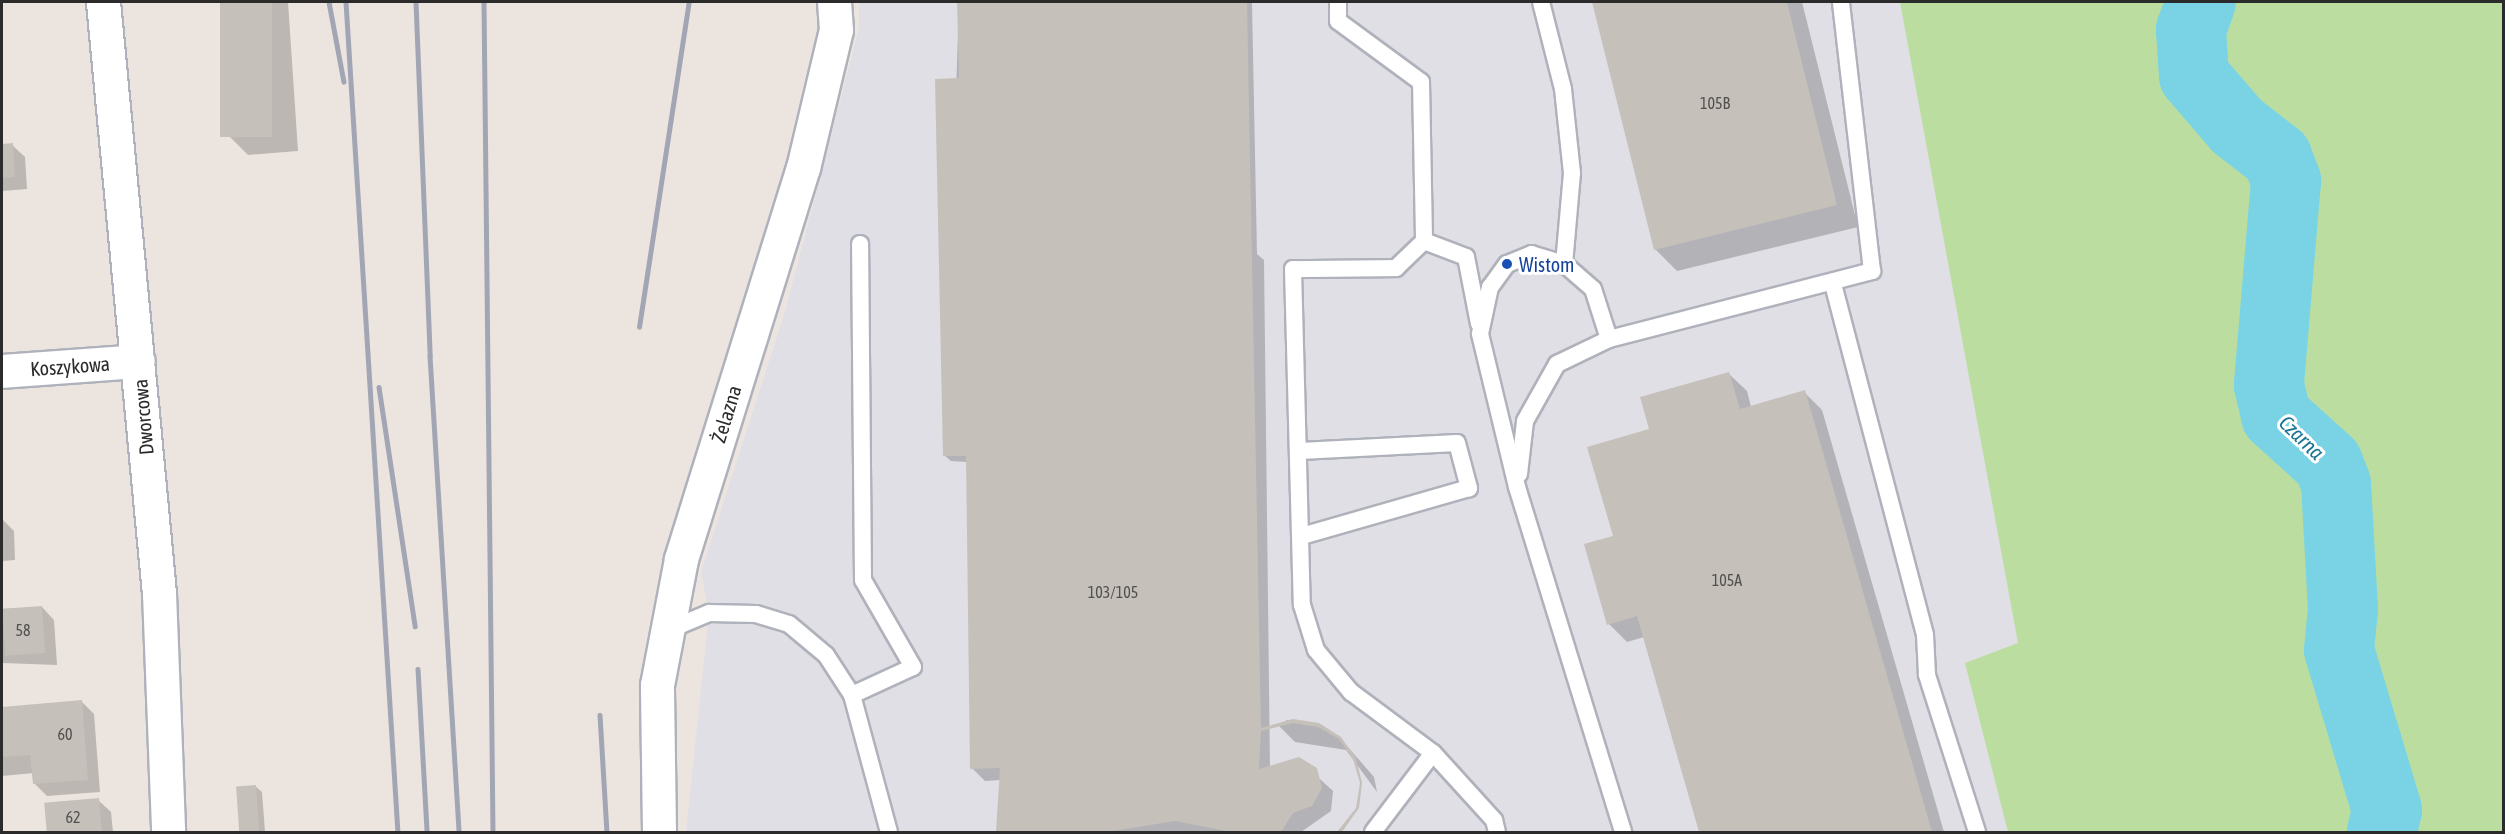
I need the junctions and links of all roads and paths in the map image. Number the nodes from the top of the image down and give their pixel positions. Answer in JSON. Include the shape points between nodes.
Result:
{"nodes":[{"id":1,"x":103,"y":2,"type":"edge"},
{"id":2,"x":834,"y":2,"type":"edge"},
{"id":3,"x":1338,"y":2,"type":"edge"},
{"id":4,"x":1541,"y":2,"type":"edge"},
{"id":5,"x":1841,"y":2,"type":"edge"},
{"id":6,"x":1424,"y":241,"type":"junction"},
{"id":7,"x":861,"y":244,"type":"dead end"},
{"id":8,"x":1564,"y":264,"type":"junction"},
{"id":9,"x":1833,"y":284,"type":"junction"},
{"id":10,"x":1480,"y":334,"type":"junction"},
{"id":11,"x":1609,"y":339,"type":"junction"},
{"id":12,"x":138,"y":361,"type":"junction"},
{"id":13,"x":2,"y":370,"type":"edge"},
{"id":14,"x":1300,"y":451,"type":"junction"},
{"id":15,"x":1517,"y":487,"type":"junction"},
{"id":16,"x":1302,"y":536,"type":"junction"},
{"id":17,"x":666,"y":631,"type":"junction"},
{"id":18,"x":852,"y":694,"type":"junction"},
{"id":19,"x":1433,"y":753,"type":"junction"},
{"id":20,"x":168,"y":832,"type":"edge"},
{"id":21,"x":659,"y":832,"type":"edge"},
{"id":22,"x":889,"y":832,"type":"edge"},
{"id":23,"x":1373,"y":832,"type":"edge"},
{"id":24,"x":1497,"y":832,"type":"edge"},
{"id":25,"x":1623,"y":832,"type":"edge"},
{"id":26,"x":1977,"y":832,"type":"edge"}],
"edges":[{"from":1,"to":12,"type":"street","name":"Dworcowa"},
{"from":2,"to":17,"type":"street","name":"Żelazna","via":[[836,30],[803,168],[681,559]]},
{"from":3,"to":6,"type":"lane","via":[[1338,21],[1421,82]]},
{"from":4,"to":8,"type":"lane","via":[[1563,89],[1572,173]]},
{"from":5,"to":9,"type":"lane","via":[[1872,272]]},
{"from":6,"to":10,"type":"lane","via":[[1466,257]]},
{"from":6,"to":14,"type":"lane","via":[[1396,268],[1293,269]]},
{"from":7,"to":18,"type":"lane","via":[[863,580],[913,667]]},
{"from":8,"to":10,"type":"lane","via":[[1532,254],[1507,264],[1490,287]]},
{"from":8,"to":11,"type":"lane","via":[[1593,290]]},
{"from":9,"to":11,"type":"lane"},
{"from":9,"to":26,"type":"lane","via":[[1925,635],[1927,675]]},
{"from":10,"to":15,"type":"lane"},
{"from":11,"to":15,"type":"lane","via":[[1557,364],[1525,421]]},
{"from":12,"to":13,"type":"street","name":"Koszykowa"},
{"from":12,"to":20,"type":"street","name":"Dworcowa","via":[[159,593]]},
{"from":14,"to":16,"type":"lane"},
{"from":14,"to":16,"type":"lane","via":[[1457,443],[1469,488]]},
{"from":15,"to":25,"type":"lane"},
{"from":16,"to":19,"type":"lane","via":[[1302,605],[1316,650],[1351,692]]},
{"from":17,"to":18,"type":"lane","via":[[730,611],[789,624],[826,655]]},
{"from":17,"to":21,"type":"street","name":"Żelazna","via":[[657,685]]},
{"from":18,"to":22,"type":"lane"},
{"from":19,"to":23,"type":"lane"},
{"from":19,"to":24,"type":"lane","via":[[1494,820]]}]}
